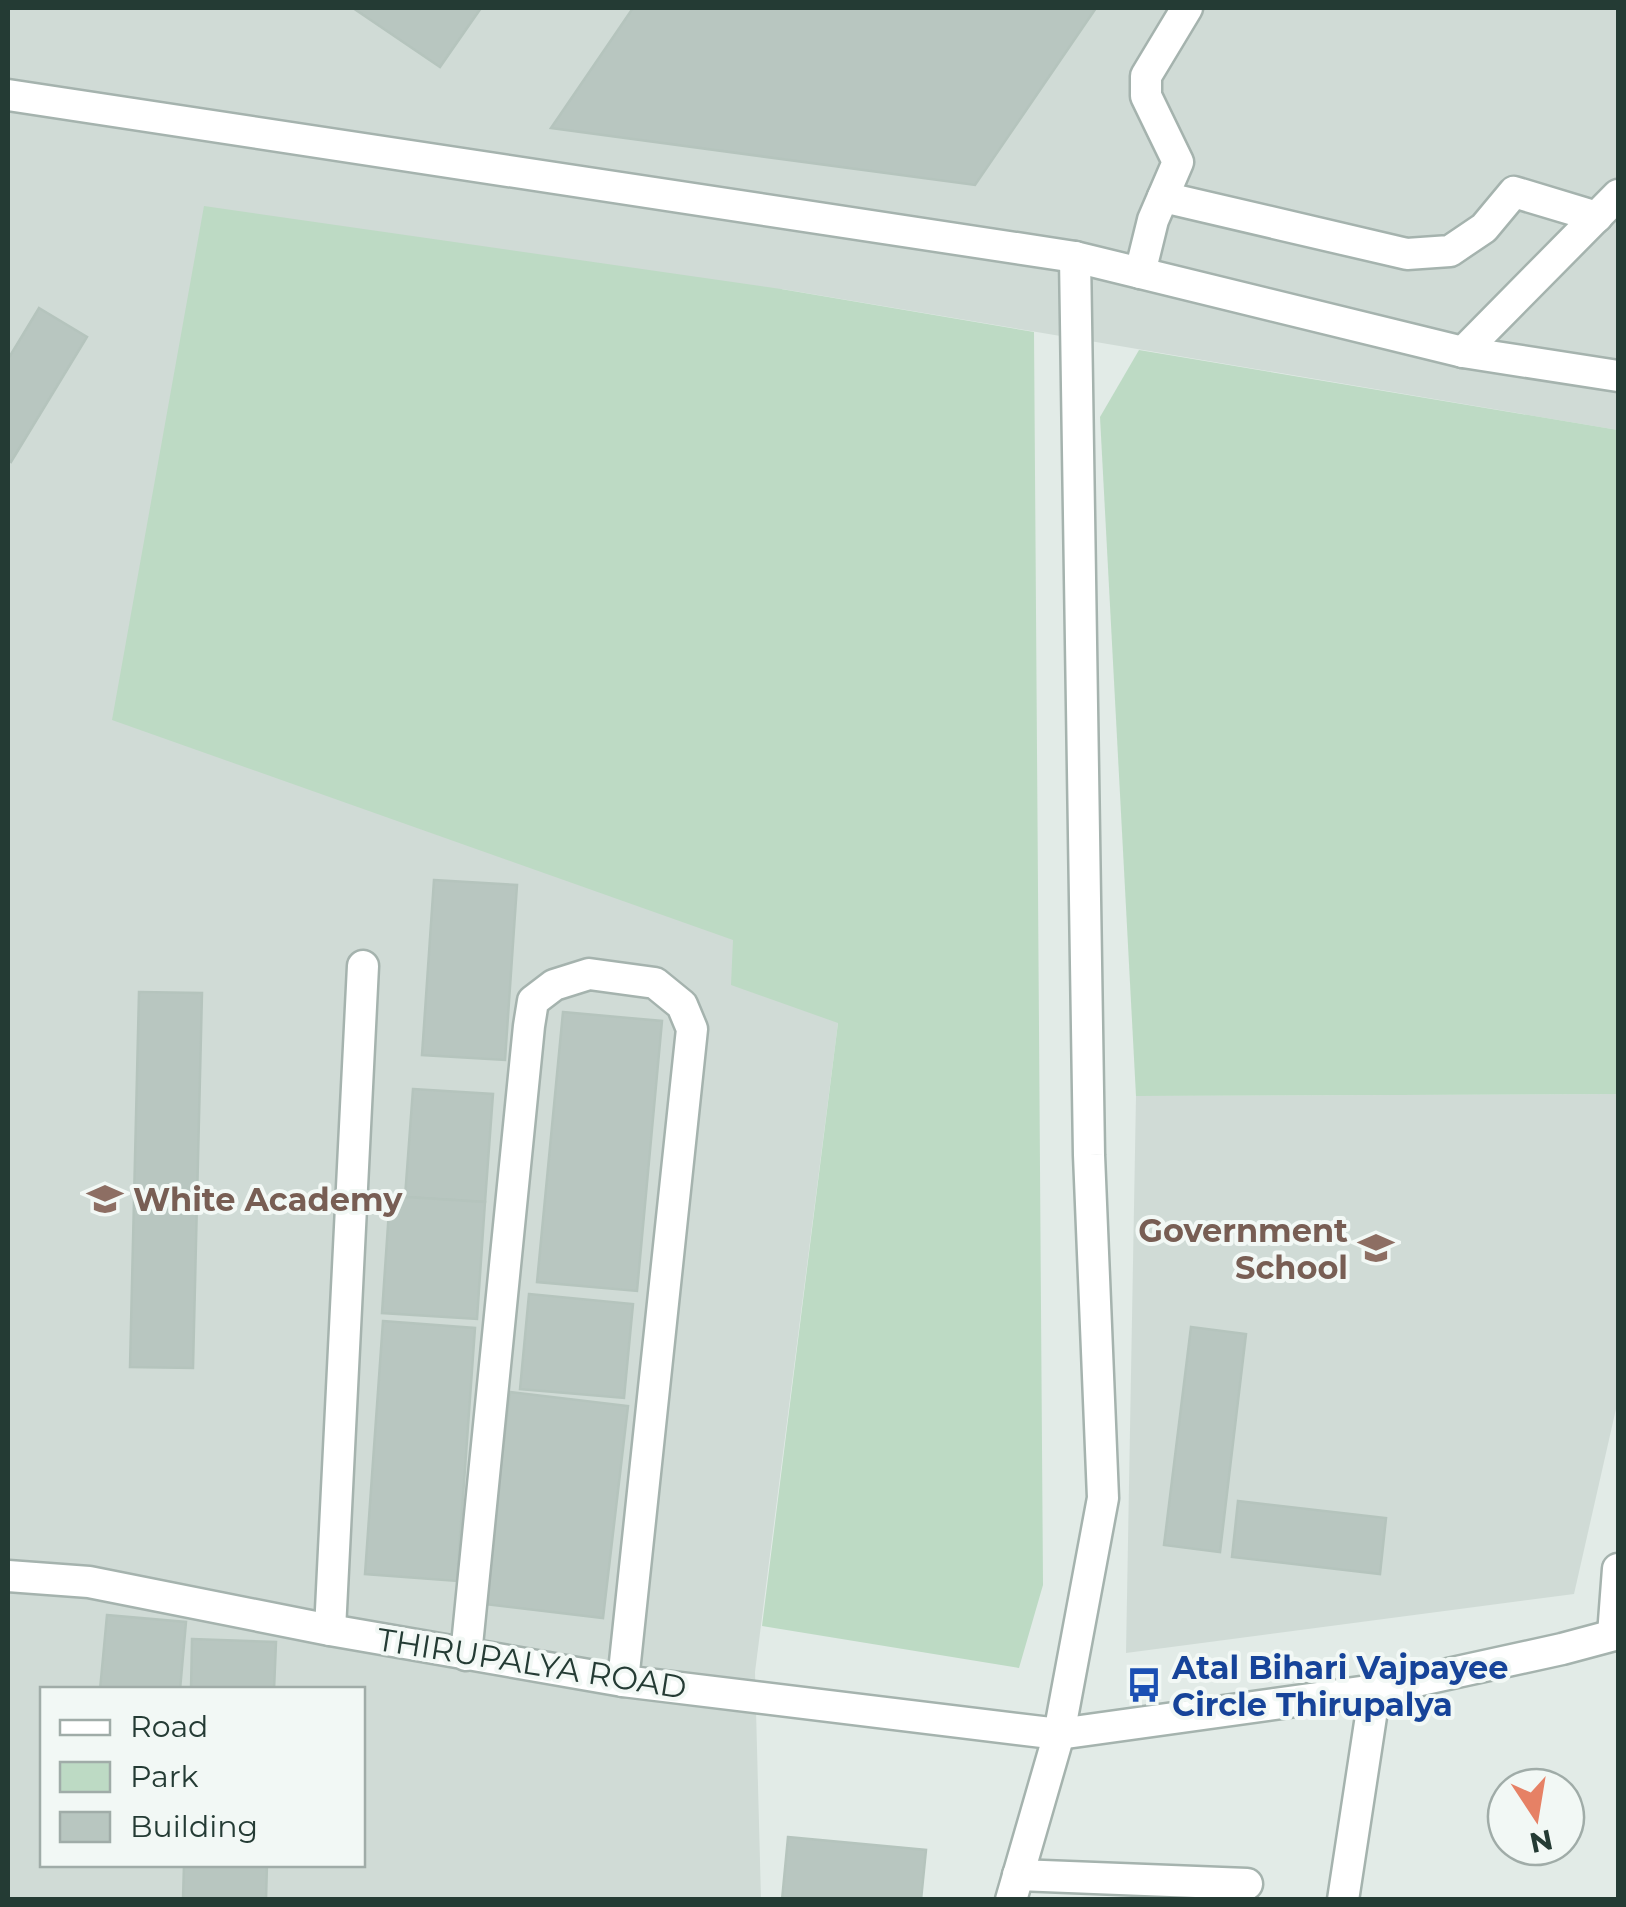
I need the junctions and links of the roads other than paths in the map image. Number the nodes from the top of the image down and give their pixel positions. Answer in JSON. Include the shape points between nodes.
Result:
{"nodes":[{"id":1,"x":1187,"y":8,"type":"edge"},
{"id":2,"x":8,"y":95,"type":"edge"},
{"id":3,"x":1618,"y":194,"type":"edge"},
{"id":4,"x":1163,"y":198,"type":"junction"},
{"id":5,"x":1597,"y":216,"type":"junction"},
{"id":6,"x":1076,"y":257,"type":"junction"},
{"id":7,"x":1140,"y":273,"type":"junction"},
{"id":8,"x":1463,"y":352,"type":"junction"},
{"id":9,"x":1618,"y":376,"type":"edge"},
{"id":10,"x":363,"y":966,"type":"dead end"},
{"id":11,"x":1618,"y":1568,"type":"edge"},
{"id":12,"x":8,"y":1576,"type":"edge"},
{"id":13,"x":330,"y":1630,"type":"junction"},
{"id":14,"x":1616,"y":1634,"type":"edge"},
{"id":15,"x":466,"y":1655,"type":"junction"},
{"id":16,"x":624,"y":1681,"type":"junction"},
{"id":17,"x":1375,"y":1690,"type":"junction"},
{"id":18,"x":1060,"y":1734,"type":"junction"},
{"id":19,"x":1248,"y":1884,"type":"dead end"},
{"id":20,"x":1015,"y":1887,"type":"edge"},
{"id":21,"x":1343,"y":1900,"type":"edge"}],
"edges":[{"from":1,"to":4,"type":"street","via":[[1146,76],[1146,96],[1178,162]]},
{"from":2,"to":6,"type":"street"},
{"from":3,"to":5,"type":"street"},
{"from":4,"to":5,"type":"street","via":[[1407,254],[1450,251],[1484,228],[1514,192]]},
{"from":4,"to":7,"type":"street"},
{"from":5,"to":8,"type":"street"},
{"from":6,"to":7,"type":"street"},
{"from":6,"to":18,"type":"street","via":[[1089,1155],[1103,1498]]},
{"from":7,"to":8,"type":"street"},
{"from":8,"to":9,"type":"street"},
{"from":10,"to":13,"type":"street"},
{"from":11,"to":14,"type":"street"},
{"from":12,"to":13,"type":"street","name":"THIRUPALYA ROAD","via":[[89,1582]]},
{"from":13,"to":15,"type":"street","name":"THIRUPALYA ROAD"},
{"from":14,"to":17,"type":"street","name":"THIRUPALYA ROAD"},
{"from":15,"to":16,"type":"street","name":"THIRUPALYA ROAD"},
{"from":15,"to":16,"type":"street","via":[[533,1001],[554,985],[589,974],[655,982],[682,1005],[692,1029]]},
{"from":16,"to":18,"type":"street","name":"THIRUPALYA ROAD"},
{"from":17,"to":18,"type":"street","name":"THIRUPALYA ROAD"},
{"from":17,"to":21,"type":"street"},
{"from":18,"to":20,"type":"street"},
{"from":19,"to":20,"type":"street"}]}
